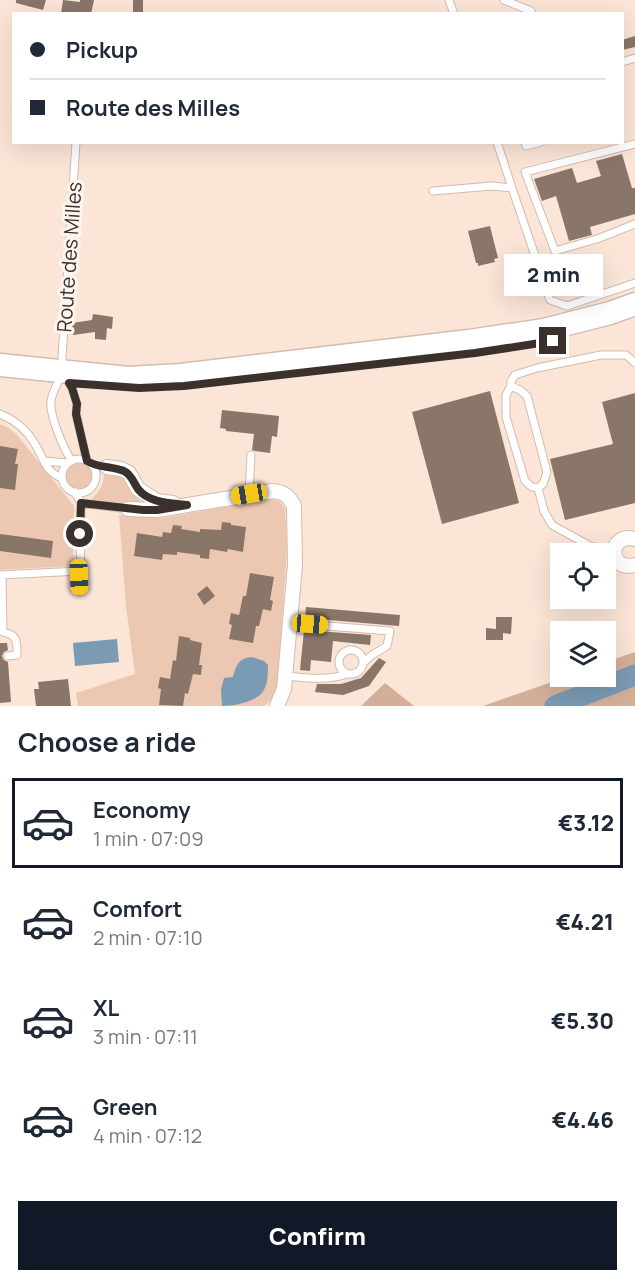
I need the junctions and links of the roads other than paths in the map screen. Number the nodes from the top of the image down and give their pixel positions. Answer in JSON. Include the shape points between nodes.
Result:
{"nodes":[{"id":1,"x":504,"y":0,"type":"edge"},
{"id":2,"x":531,"y":11,"type":"dead end"},
{"id":3,"x":76,"y":144,"type":"edge"},
{"id":4,"x":498,"y":144,"type":"edge"},
{"id":5,"x":635,"y":144,"type":"edge"},
{"id":6,"x":512,"y":188,"type":"junction"},
{"id":7,"x":433,"y":191,"type":"dead end"},
{"id":8,"x":635,"y":224,"type":"edge"},
{"id":9,"x":635,"y":283,"type":"edge"},
{"id":10,"x":635,"y":304,"type":"edge"},
{"id":11,"x":635,"y":319,"type":"edge"},
{"id":12,"x":635,"y":363,"type":"edge"},
{"id":13,"x":0,"y":364,"type":"edge"},
{"id":14,"x":0,"y":373,"type":"edge"},
{"id":15,"x":64,"y":379,"type":"junction"},
{"id":16,"x":511,"y":386,"type":"junction"},
{"id":17,"x":0,"y":414,"type":"edge"},
{"id":18,"x":251,"y":455,"type":"dead end"},
{"id":19,"x":44,"y":461,"type":"junction"},
{"id":20,"x":70,"y":462,"type":"junction"},
{"id":21,"x":89,"y":462,"type":"junction"},
{"id":22,"x":107,"y":467,"type":"joint"},
{"id":23,"x":62,"y":478,"type":"junction"},
{"id":24,"x":538,"y":488,"type":"junction"},
{"id":25,"x":75,"y":492,"type":"junction"},
{"id":26,"x":249,"y":494,"type":"junction"},
{"id":27,"x":81,"y":503,"type":"junction"},
{"id":28,"x":187,"y":505,"type":"junction"},
{"id":29,"x":128,"y":509,"type":"joint"},
{"id":30,"x":633,"y":538,"type":"edge"},
{"id":31,"x":585,"y":543,"type":"edge"},
{"id":32,"x":616,"y":544,"type":"edge"},
{"id":33,"x":616,"y":559,"type":"edge"},
{"id":34,"x":635,"y":567,"type":"edge"},
{"id":35,"x":79,"y":571,"type":"junction"},
{"id":36,"x":1,"y":575,"type":"edge"},
{"id":37,"x":80,"y":591,"type":"dead end"},
{"id":38,"x":291,"y":623,"type":"junction"},
{"id":39,"x":8,"y":656,"type":"dead end"},
{"id":40,"x":363,"y":663,"type":"junction"},
{"id":41,"x":347,"y":674,"type":"junction"},
{"id":42,"x":286,"y":676,"type":"junction"},
{"id":43,"x":277,"y":706,"type":"edge"}],
"edges":[{"from":1,"to":2,"type":"lane"},
{"from":3,"to":15,"type":"lane","name":"Route des Milles","via":[[62,358]]},
{"from":4,"to":6,"type":"lane"},
{"from":5,"to":8,"type":"lane","via":[[525,172],[555,251]]},
{"from":6,"to":7,"type":"lane"},
{"from":6,"to":9,"type":"lane","via":[[549,300],[567,306]]},
{"from":10,"to":15,"type":"main road","via":[[544,330],[469,341],[181,375]]},
{"from":11,"to":15,"type":"main road","via":[[553,341],[464,355],[184,386],[139,388]]},
{"from":12,"to":16,"type":"lane","via":[[626,355],[601,355],[515,375]]},
{"from":13,"to":15,"type":"main road"},
{"from":14,"to":15,"type":"main road"},
{"from":15,"to":20,"type":"lane","via":[[51,401],[53,419]]},
{"from":15,"to":21,"type":"lane","via":[[77,404],[76,414]]},
{"from":16,"to":24,"type":"lane","via":[[506,395],[506,417],[525,482]]},
{"from":16,"to":24,"type":"lane","via":[[527,396],[547,472]]},
{"from":17,"to":19,"type":"lane","via":[[22,427]]},
{"from":18,"to":26,"type":"lane"},
{"from":19,"to":20,"type":"lane"},
{"from":19,"to":23,"type":"lane","via":[[54,475]]},
{"from":20,"to":21,"type":"lane"},
{"from":20,"to":23,"type":"lane","via":[[64,467]]},
{"from":21,"to":22,"type":"lane"},
{"from":21,"to":25,"type":"lane","via":[[96,473],[94,484],[86,491]]},
{"from":22,"to":28,"type":"street","via":[[129,473],[138,489],[157,501]]},
{"from":23,"to":25,"type":"lane"},
{"from":24,"to":31,"type":"lane","via":[[552,525]]},
{"from":25,"to":27,"type":"lane"},
{"from":26,"to":28,"type":"street"},
{"from":26,"to":38,"type":"street","via":[[281,492],[294,506]]},
{"from":27,"to":29,"type":"lane"},
{"from":27,"to":35,"type":"lane"},
{"from":28,"to":29,"type":"street"},
{"from":30,"to":32,"type":"street"},
{"from":33,"to":34,"type":"street","via":[[621,565]]},
{"from":35,"to":36,"type":"lane"},
{"from":35,"to":37,"type":"lane"},
{"from":36,"to":39,"type":"lane","via":[[3,632],[14,637],[17,648],[17,655]]},
{"from":38,"to":40,"type":"lane","via":[[390,631],[387,646]]},
{"from":38,"to":42,"type":"street"},
{"from":40,"to":41,"type":"lane","via":[[358,672]]},
{"from":40,"to":41,"type":"lane","via":[[358,652],[346,651],[339,664]]},
{"from":41,"to":42,"type":"lane","via":[[312,679]]},
{"from":42,"to":43,"type":"street"}]}
